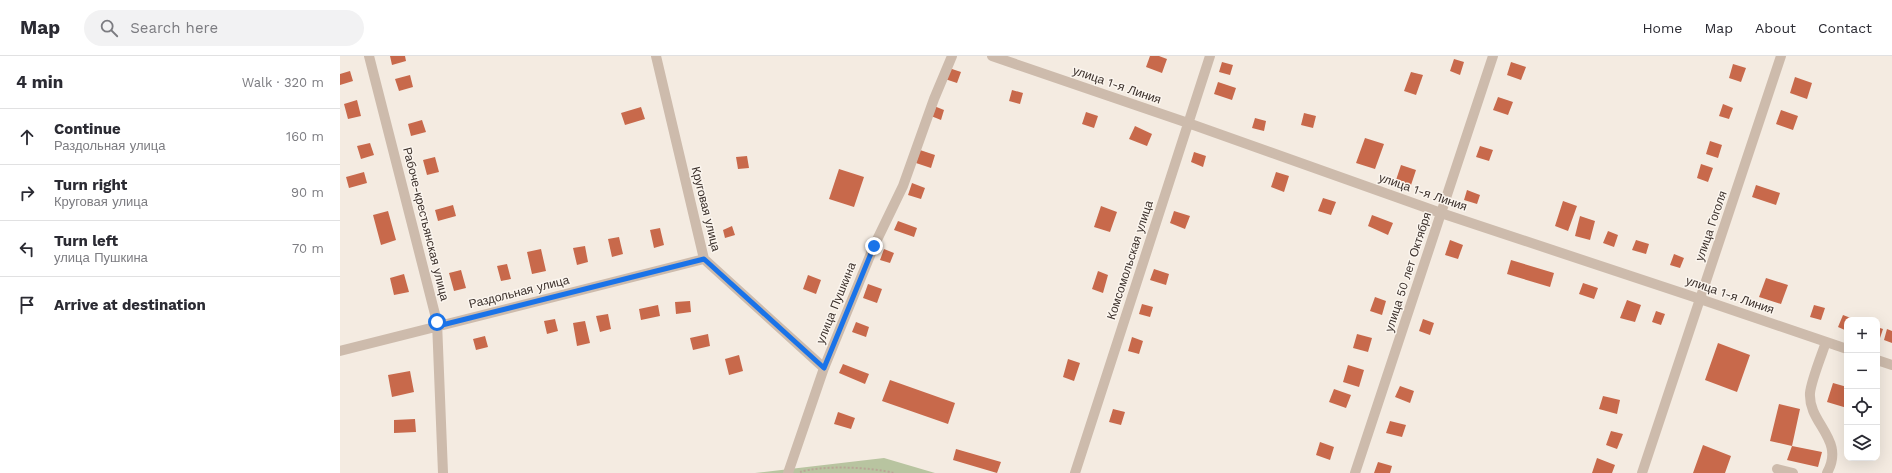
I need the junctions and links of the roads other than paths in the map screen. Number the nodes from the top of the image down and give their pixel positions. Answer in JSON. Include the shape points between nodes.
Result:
{"nodes":[{"id":1,"x":369,"y":56,"type":"edge"},
{"id":2,"x":656,"y":56,"type":"edge"},
{"id":3,"x":952,"y":56,"type":"edge"},
{"id":4,"x":992,"y":56,"type":"edge"},
{"id":5,"x":1210,"y":56,"type":"edge"},
{"id":6,"x":1493,"y":56,"type":"edge"},
{"id":7,"x":1781,"y":56,"type":"edge"},
{"id":8,"x":1188,"y":123,"type":"junction"},
{"id":9,"x":1441,"y":213,"type":"junction"},
{"id":10,"x":704,"y":259,"type":"junction"},
{"id":11,"x":1700,"y":298,"type":"junction"},
{"id":12,"x":438,"y":326,"type":"junction"},
{"id":13,"x":1826,"y":342,"type":"junction"},
{"id":14,"x":1844,"y":348,"type":"edge"},
{"id":15,"x":340,"y":351,"type":"edge"},
{"id":16,"x":1880,"y":361,"type":"edge"},
{"id":17,"x":1892,"y":365,"type":"edge"},
{"id":18,"x":824,"y":368,"type":"junction"},
{"id":19,"x":1777,"y":469,"type":"dead end"},
{"id":20,"x":443,"y":473,"type":"edge"},
{"id":21,"x":788,"y":473,"type":"edge"},
{"id":22,"x":1075,"y":473,"type":"edge"},
{"id":23,"x":1355,"y":473,"type":"edge"},
{"id":24,"x":1642,"y":473,"type":"edge"},
{"id":25,"x":1793,"y":473,"type":"edge"},
{"id":26,"x":1828,"y":473,"type":"edge"}],
"edges":[{"from":1,"to":12,"type":"street","name":"Рабоче-крестьянская улица"},
{"from":2,"to":10,"type":"street","name":"Круговая улица"},
{"from":3,"to":18,"type":"street","name":"улица Пушкина","via":[[903,186],[874,246]]},
{"from":4,"to":8,"type":"street","name":"улица 1-я Линия"},
{"from":5,"to":8,"type":"street","name":"Комсомольская улица"},
{"from":6,"to":9,"type":"street","name":"улица 50 лет Октября"},
{"from":7,"to":11,"type":"street","name":"улица Гоголя"},
{"from":8,"to":9,"type":"street","name":"улица 1-я Линия"},
{"from":8,"to":22,"type":"street","name":"Комсомольская улица"},
{"from":9,"to":11,"type":"street","name":"улица 1-я Линия"},
{"from":9,"to":23,"type":"street","name":"улица 50 лет Октября"},
{"from":10,"to":12,"type":"street","name":"Раздольная улица"},
{"from":10,"to":18,"type":"street","name":"Круговая улица"},
{"from":11,"to":13,"type":"street","name":"улица 1-я Линия"},
{"from":11,"to":24,"type":"street","name":"улица Гоголя"},
{"from":12,"to":15,"type":"street","name":"Раздольная улица"},
{"from":12,"to":20,"type":"street","name":"Рабоче-крестьянская улица"},
{"from":13,"to":14,"type":"street","name":"улица 1-я Линия"},
{"from":13,"to":26,"type":"street","via":[[1810,392],[1813,412],[1830,440],[1833,463]]},
{"from":16,"to":17,"type":"street"},
{"from":18,"to":21,"type":"street","name":"улица Пушкина"},
{"from":19,"to":25,"type":"street"}]}
